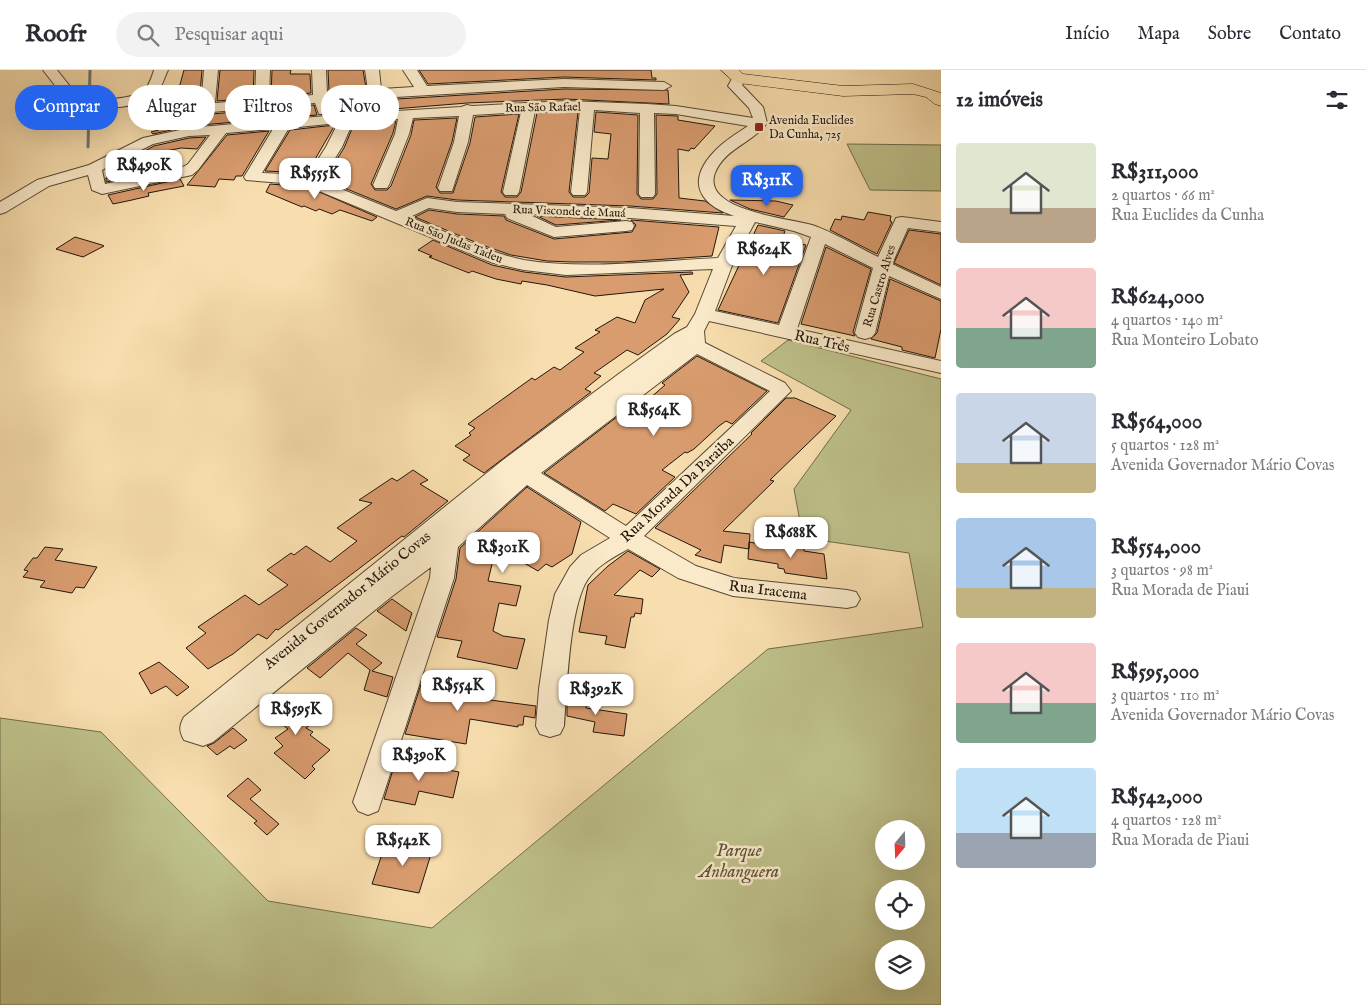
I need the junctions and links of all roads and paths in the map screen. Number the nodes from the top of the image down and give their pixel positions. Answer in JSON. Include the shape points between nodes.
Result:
{"nodes":[{"id":1,"x":50,"y":70,"type":"edge"},
{"id":2,"x":161,"y":70,"type":"edge"},
{"id":3,"x":211,"y":70,"type":"edge"},
{"id":4,"x":263,"y":70,"type":"edge"},
{"id":5,"x":319,"y":70,"type":"edge"},
{"id":6,"x":372,"y":70,"type":"edge"},
{"id":7,"x":410,"y":70,"type":"edge"},
{"id":8,"x":662,"y":70,"type":"edge"},
{"id":9,"x":734,"y":74,"type":"edge"},
{"id":10,"x":470,"y":76,"type":"dead end"},
{"id":11,"x":263,"y":85,"type":"edge"},
{"id":12,"x":374,"y":85,"type":"edge"},
{"id":13,"x":664,"y":86,"type":"junction"},
{"id":14,"x":479,"y":87,"type":"junction"},
{"id":15,"x":423,"y":90,"type":"junction"},
{"id":16,"x":399,"y":92,"type":"edge"},
{"id":17,"x":320,"y":98,"type":"junction"},
{"id":18,"x":311,"y":99,"type":"edge"},
{"id":19,"x":941,"y":100,"type":"edge"},
{"id":20,"x":676,"y":101,"type":"junction"},
{"id":21,"x":321,"y":102,"type":"edge"},
{"id":22,"x":225,"y":106,"type":"edge"},
{"id":23,"x":587,"y":106,"type":"junction"},
{"id":24,"x":529,"y":107,"type":"junction"},
{"id":25,"x":495,"y":108,"type":"junction"},
{"id":26,"x":647,"y":108,"type":"junction"},
{"id":27,"x":468,"y":110,"type":"junction"},
{"id":28,"x":407,"y":114,"type":"junction"},
{"id":29,"x":399,"y":115,"type":"edge"},
{"id":30,"x":760,"y":123,"type":"junction"},
{"id":31,"x":222,"y":129,"type":"junction"},
{"id":32,"x":225,"y":129,"type":"edge"},
{"id":33,"x":280,"y":130,"type":"edge"},
{"id":34,"x":342,"y":130,"type":"edge"},
{"id":35,"x":94,"y":168,"type":"junction"},
{"id":36,"x":312,"y":180,"type":"junction"},
{"id":37,"x":381,"y":185,"type":"dead end"},
{"id":38,"x":446,"y":188,"type":"dead end"},
{"id":39,"x":510,"y":192,"type":"dead end"},
{"id":40,"x":579,"y":192,"type":"dead end"},
{"id":41,"x":647,"y":194,"type":"dead end"},
{"id":42,"x":0,"y":209,"type":"edge"},
{"id":43,"x":502,"y":209,"type":"junction"},
{"id":44,"x":397,"y":217,"type":"junction"},
{"id":45,"x":747,"y":218,"type":"junction"},
{"id":46,"x":702,"y":219,"type":"junction"},
{"id":47,"x":941,"y":227,"type":"edge"},
{"id":48,"x":554,"y":232,"type":"junction"},
{"id":49,"x":820,"y":235,"type":"junction"},
{"id":50,"x":724,"y":263,"type":"junction"},
{"id":51,"x":883,"y":266,"type":"junction"},
{"id":52,"x":566,"y":270,"type":"junction"},
{"id":53,"x":941,"y":294,"type":"edge"},
{"id":54,"x":704,"y":314,"type":"junction"},
{"id":55,"x":786,"y":333,"type":"junction"},
{"id":56,"x":865,"y":333,"type":"dead end"},
{"id":57,"x":690,"y":338,"type":"junction"},
{"id":58,"x":941,"y":366,"type":"edge"},
{"id":59,"x":518,"y":469,"type":"junction"},
{"id":60,"x":438,"y":538,"type":"junction"},
{"id":61,"x":628,"y":538,"type":"junction"},
{"id":62,"x":847,"y":599,"type":"dead end"},
{"id":63,"x":550,"y":726,"type":"dead end"},
{"id":64,"x":368,"y":802,"type":"dead end"}],
"edges":[{"from":1,"to":2,"type":"street","via":[[76,103],[89,104],[141,98],[151,91]]},
{"from":3,"to":22,"type":"street","via":[[209,107]]},
{"from":4,"to":11,"type":"street"},
{"from":5,"to":17,"type":"street"},
{"from":6,"to":12,"type":"street"},
{"from":7,"to":15,"type":"street"},
{"from":8,"to":13,"type":"street"},
{"from":9,"to":19,"type":"main road","via":[[830,91],[914,89]]},
{"from":9,"to":30,"type":"street","via":[[735,86],[756,107]]},
{"from":10,"to":14,"type":"street"},
{"from":13,"to":14,"type":"street","via":[[564,83]]},
{"from":13,"to":20,"type":"street"},
{"from":14,"to":15,"type":"street"},
{"from":14,"to":25,"type":"street"},
{"from":15,"to":16,"type":"street"},
{"from":17,"to":18,"type":"street"},
{"from":17,"to":21,"type":"street"},
{"from":20,"to":26,"type":"street","name":"Rua São Rafael"},
{"from":20,"to":30,"type":"street","name":"Rua São Rafael"},
{"from":23,"to":24,"type":"street","name":"Rua São Rafael"},
{"from":23,"to":26,"type":"street","name":"Rua São Rafael"},
{"from":23,"to":40,"type":"street"},
{"from":24,"to":25,"type":"street","name":"Rua São Rafael"},
{"from":24,"to":39,"type":"street"},
{"from":25,"to":27,"type":"street","name":"Rua São Rafael"},
{"from":26,"to":41,"type":"street"},
{"from":27,"to":28,"type":"street","name":"Rua São Rafael"},
{"from":27,"to":38,"type":"street"},
{"from":28,"to":29,"type":"street","name":"Rua São Rafael"},
{"from":28,"to":37,"type":"street"},
{"from":30,"to":45,"type":"street","via":[[718,156],[706,178],[706,190],[712,197]]},
{"from":31,"to":32,"type":"street","name":"Rua São Rafael"},
{"from":31,"to":35,"type":"street","name":"Rua São Rafael","via":[[154,139]]},
{"from":31,"to":35,"type":"street","via":[[191,170],[184,173],[102,189],[98,187]]},
{"from":33,"to":36,"type":"street","name":"Rua São Judas Tadeu","via":[[252,176]]},
{"from":34,"to":36,"type":"street"},
{"from":35,"to":42,"type":"street","name":"Rua São Rafael","via":[[42,183]]},
{"from":36,"to":44,"type":"street","name":"Rua São Judas Tadeu"},
{"from":43,"to":44,"type":"street","name":"Rua Visconde de Mauá","via":[[427,202]]},
{"from":43,"to":46,"type":"street","name":"Rua Visconde de Mauá"},
{"from":43,"to":48,"type":"street"},
{"from":44,"to":52,"type":"street","name":"Rua São Judas Tadeu","via":[[499,259]]},
{"from":45,"to":46,"type":"street","name":"Rua Visconde de Mauá"},
{"from":45,"to":49,"type":"street","via":[[800,227]]},
{"from":45,"to":50,"type":"street"},
{"from":46,"to":48,"type":"street"},
{"from":47,"to":51,"type":"street","name":"Rua Castro Alves","via":[[902,222]]},
{"from":48,"to":52,"type":"street"},
{"from":49,"to":51,"type":"street"},
{"from":49,"to":55,"type":"street"},
{"from":50,"to":52,"type":"street","name":"Rua São Judas Tadeu"},
{"from":50,"to":54,"type":"street"},
{"from":51,"to":53,"type":"street"},
{"from":51,"to":56,"type":"street","name":"Rua Castro Alves"},
{"from":54,"to":55,"type":"street","name":"Rua Três"},
{"from":54,"to":57,"type":"street"},
{"from":55,"to":58,"type":"street","name":"Rua Três"},
{"from":57,"to":59,"type":"street","name":"Avenida Governador Mário Covas"},
{"from":57,"to":61,"type":"street","name":"Rua Morada Da Paraiba","via":[[781,391]]},
{"from":59,"to":60,"type":"street","name":"Avenida Governador Mário Covas"},
{"from":59,"to":61,"type":"street","name":"Rua Iracema"},
{"from":60,"to":60,"type":"street","name":"Avenida Governador Mário Covas","via":[[194,725],[194,732],[203,734],[382,591]]},
{"from":60,"to":64,"type":"street","via":[[442,578]]},
{"from":61,"to":62,"type":"street","name":"Rua Iracema","via":[[687,572],[733,588]]},
{"from":61,"to":63,"type":"street","name":"Rua Morada Da Paraiba","via":[[590,562],[572,582],[562,620]]}]}
